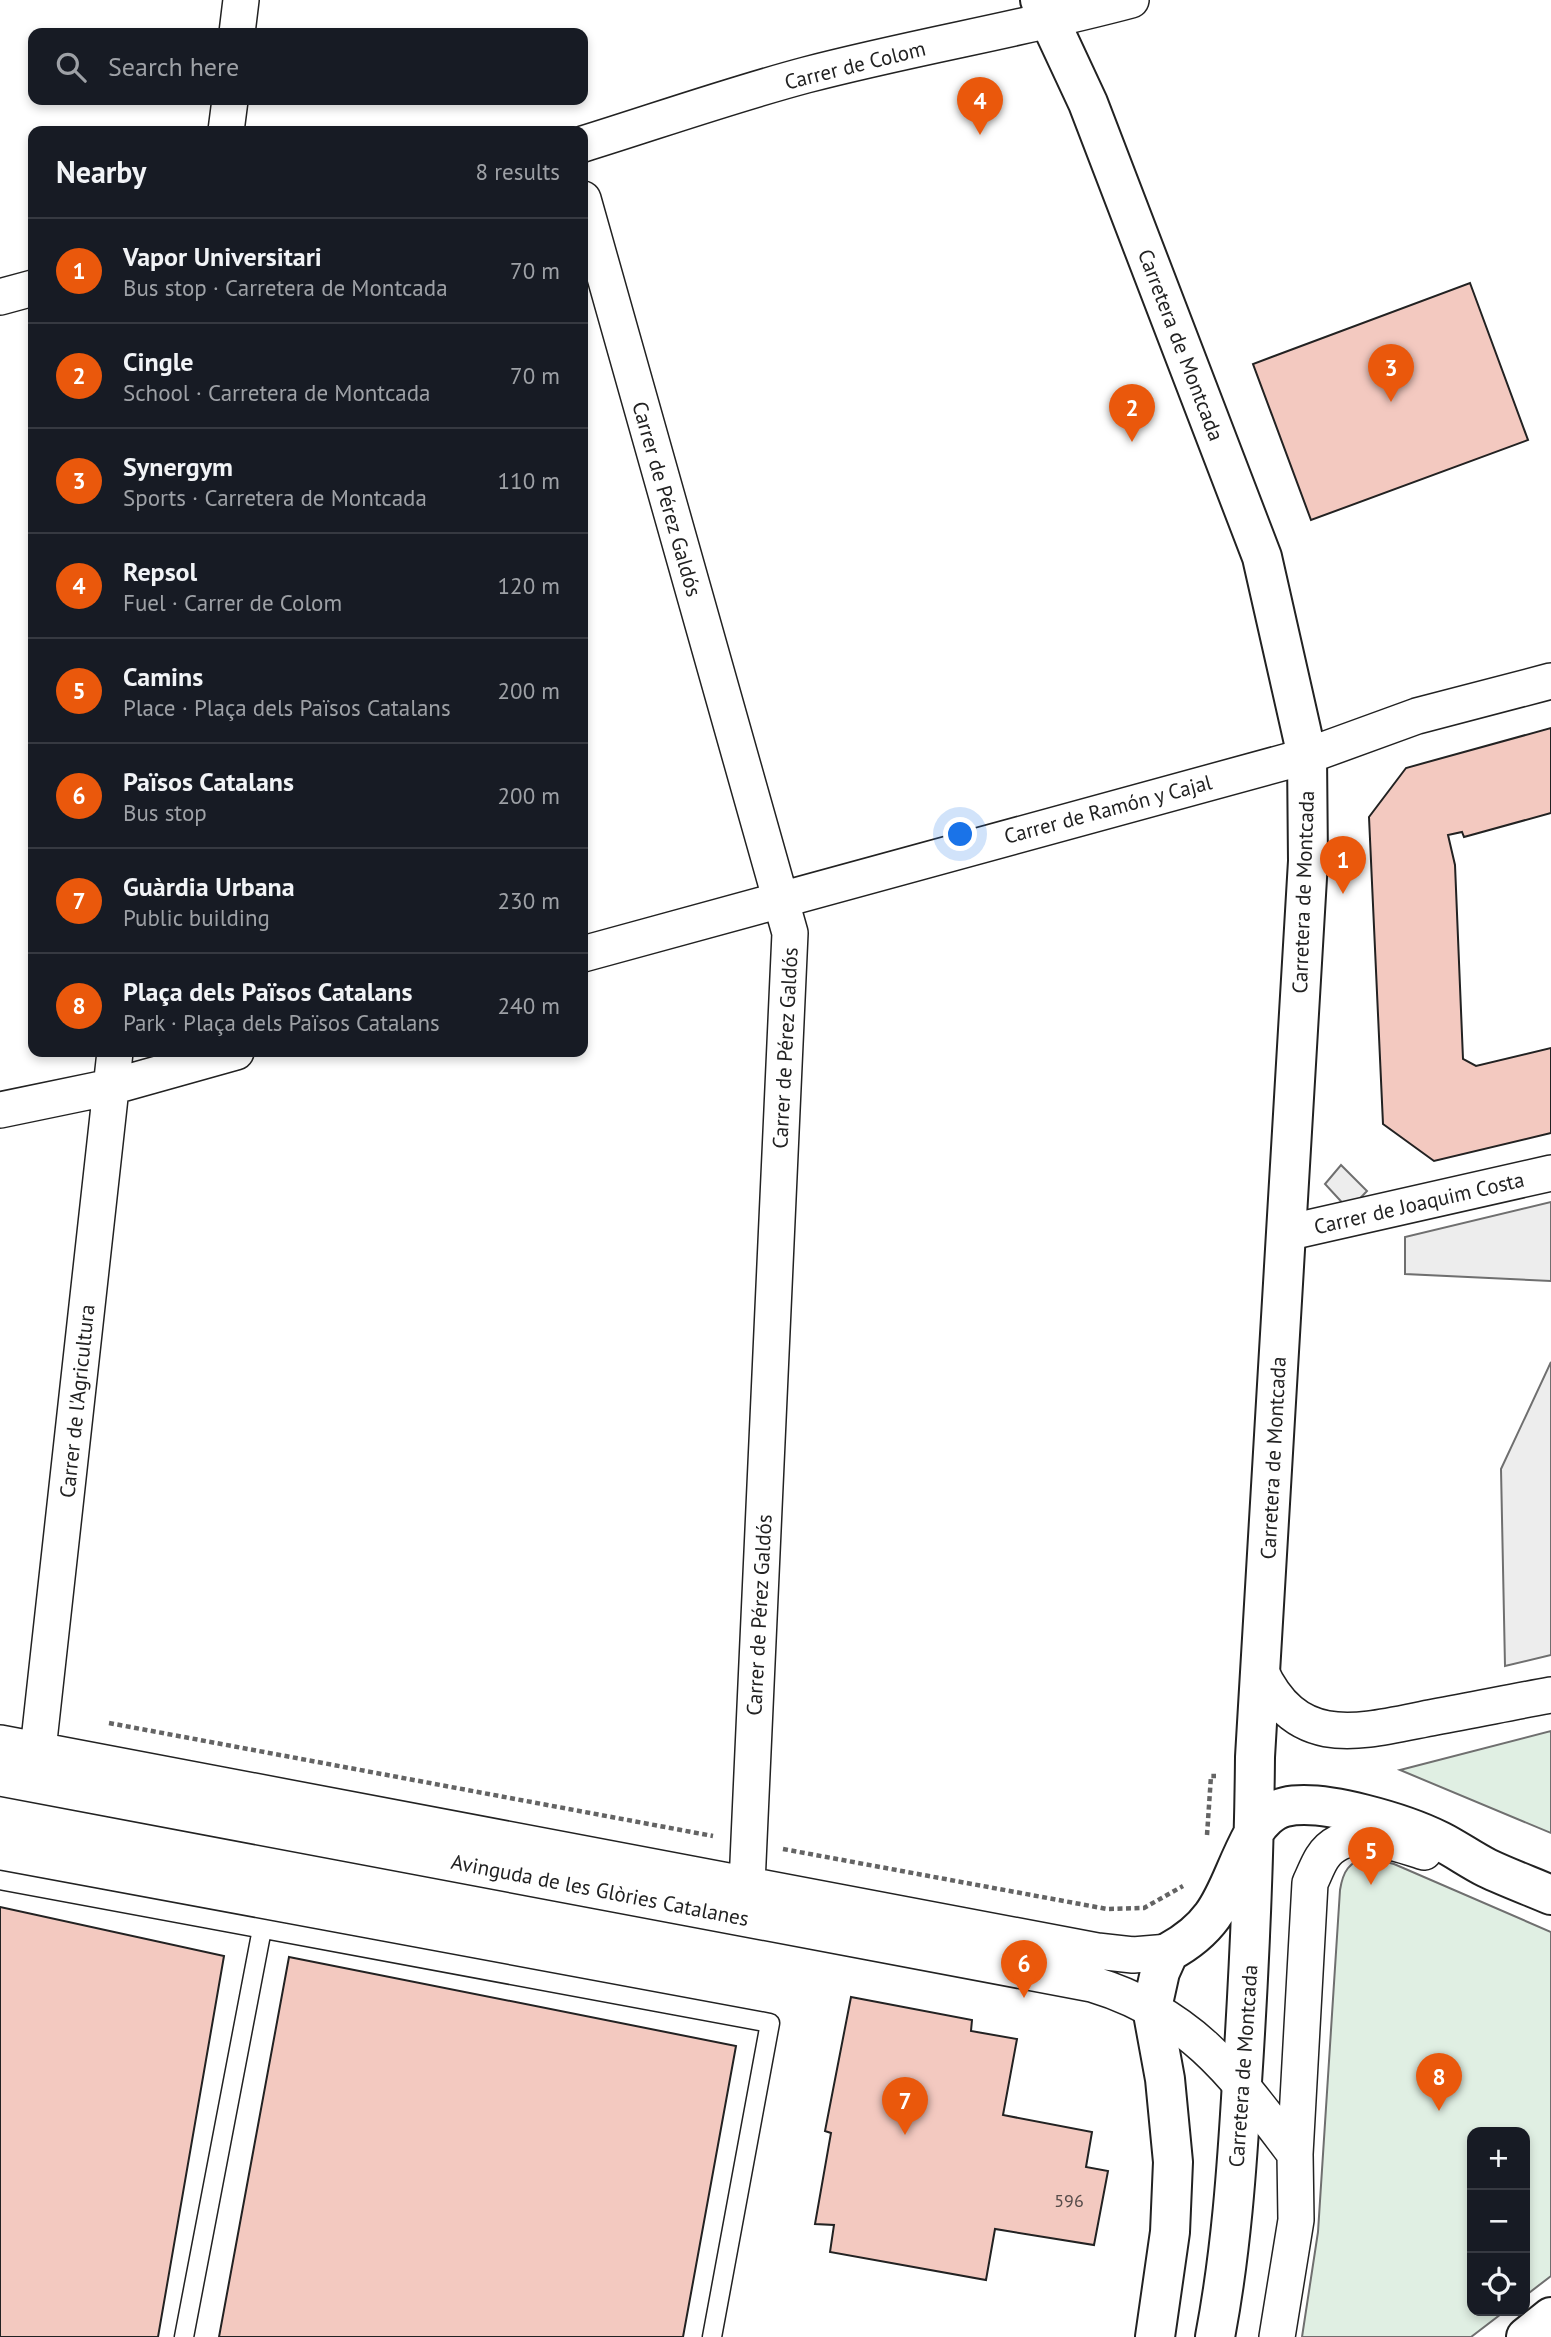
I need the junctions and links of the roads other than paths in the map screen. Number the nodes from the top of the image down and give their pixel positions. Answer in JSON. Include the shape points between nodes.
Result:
{"nodes":[{"id":1,"x":241,"y":0,"type":"edge"},
{"id":2,"x":1131,"y":0,"type":"edge"},
{"id":3,"x":1044,"y":11,"type":"edge"},
{"id":4,"x":238,"y":28,"type":"edge"},
{"id":5,"x":229,"y":105,"type":"edge"},
{"id":6,"x":227,"y":126,"type":"edge"},
{"id":7,"x":588,"y":142,"type":"edge"},
{"id":8,"x":588,"y":217,"type":"edge"},
{"id":9,"x":28,"y":289,"type":"edge"},
{"id":10,"x":0,"y":297,"type":"edge"},
{"id":11,"x":1551,"y":681,"type":"edge"},
{"id":12,"x":1307,"y":756,"type":"junction"},
{"id":13,"x":778,"y":898,"type":"junction"},
{"id":14,"x":588,"y":953,"type":"edge"},
{"id":15,"x":114,"y":1057,"type":"edge"},
{"id":16,"x":218,"y":1057,"type":"edge"},
{"id":17,"x":111,"y":1087,"type":"junction"},
{"id":18,"x":0,"y":1110,"type":"edge"},
{"id":19,"x":1551,"y":1173,"type":"edge"},
{"id":20,"x":1286,"y":1233,"type":"junction"},
{"id":21,"x":1260,"y":1670,"type":"junction"},
{"id":22,"x":1551,"y":1695,"type":"edge"},
{"id":23,"x":0,"y":1743,"type":"edge"},
{"id":24,"x":38,"y":1750,"type":"junction"},
{"id":25,"x":0,"y":1778,"type":"edge"},
{"id":26,"x":1255,"y":1831,"type":"junction"},
{"id":27,"x":1487,"y":1867,"type":"junction"},
{"id":28,"x":0,"y":1880,"type":"edge"},
{"id":29,"x":747,"y":1884,"type":"junction"},
{"id":30,"x":1551,"y":1895,"type":"edge"},
{"id":31,"x":262,"y":1929,"type":"junction"},
{"id":32,"x":1169,"y":1952,"type":"junction"},
{"id":33,"x":1247,"y":2006,"type":"junction"},
{"id":34,"x":1152,"y":2008,"type":"junction"},
{"id":35,"x":1190,"y":2033,"type":"junction"},
{"id":36,"x":1242,"y":2083,"type":"junction"},
{"id":37,"x":1294,"y":2154,"type":"junction"},
{"id":38,"x":1162,"y":2293,"type":"junction"},
{"id":39,"x":1222,"y":2299,"type":"junction"},
{"id":40,"x":1551,"y":2318,"type":"edge"},
{"id":41,"x":184,"y":2337,"type":"edge"},
{"id":42,"x":712,"y":2337,"type":"edge"},
{"id":43,"x":1155,"y":2337,"type":"edge"},
{"id":44,"x":1215,"y":2337,"type":"edge"},
{"id":45,"x":1277,"y":2337,"type":"edge"},
{"id":46,"x":1525,"y":2337,"type":"edge"}],
"edges":[{"from":1,"to":4,"type":"street"},
{"from":2,"to":3,"type":"street","name":"Carrer de Colom"},
{"from":3,"to":7,"type":"street","name":"Carrer de Colom","via":[[986,33],[805,76]]},
{"from":3,"to":12,"type":"street","name":"Carretera de Montcada","via":[[1097,127],[1262,557]]},
{"from":5,"to":6,"type":"street"},
{"from":8,"to":13,"type":"street","name":"Carrer de Pérez Galdós"},
{"from":9,"to":10,"type":"street"},
{"from":11,"to":12,"type":"street","name":"Carrer de Ramón y Cajal","via":[[1417,716]]},
{"from":12,"to":13,"type":"street","name":"Carrer de Ramón y Cajal"},
{"from":12,"to":20,"type":"street","name":"Carretera de Montcada","via":[[1308,861]]},
{"from":13,"to":14,"type":"street","name":"Carrer de Ramón y Cajal"},
{"from":13,"to":29,"type":"street","name":"Carrer de Pérez Galdós","via":[[790,933]]},
{"from":15,"to":17,"type":"street","name":"Carrer de l'Agricultura"},
{"from":16,"to":17,"type":"street"},
{"from":17,"to":18,"type":"street"},
{"from":17,"to":24,"type":"street","name":"Carrer de l'Agricultura"},
{"from":19,"to":20,"type":"street","name":"Carrer de Joaquim Costa"},
{"from":20,"to":21,"type":"street","name":"Carretera de Montcada"},
{"from":21,"to":22,"type":"street","via":[[1287,1712],[1309,1724],[1352,1733]]},
{"from":21,"to":26,"type":"street","name":"Carretera de Montcada"},
{"from":23,"to":24,"type":"street","name":"Avinguda de les Glòries Catalanes"},
{"from":24,"to":29,"type":"street","name":"Avinguda de les Glòries Catalanes"},
{"from":25,"to":34,"type":"street","name":"Avinguda de les Glòries Catalanes","via":[[1033,1970],[1109,1989]]},
{"from":26,"to":27,"type":"street","via":[[1268,1815],[1286,1807],[1330,1809],[1378,1817],[1439,1841]]},
{"from":26,"to":32,"type":"street","name":"Carretera de Montcada","via":[[1215,1916],[1193,1939]]},
{"from":26,"to":33,"type":"street","name":"Carretera de Montcada"},
{"from":27,"to":30,"type":"street"},
{"from":27,"to":37,"type":"street","via":[[1461,1864],[1388,1839],[1361,1837],[1322,1856],[1310,1884],[1307,1909]]},
{"from":28,"to":31,"type":"lane"},
{"from":29,"to":32,"type":"street","name":"Avinguda de les Glòries Catalanes","via":[[1097,1951]]},
{"from":31,"to":41,"type":"lane"},
{"from":31,"to":42,"type":"lane","via":[[770,2023]]},
{"from":32,"to":34,"type":"street"},
{"from":33,"to":35,"type":"street","via":[[1224,2029]]},
{"from":33,"to":36,"type":"street","name":"Carretera de Montcada"},
{"from":34,"to":35,"type":"street","name":"Avinguda de les Glòries Catalanes"},
{"from":34,"to":38,"type":"street","via":[[1166,2079],[1173,2162],[1173,2204]]},
{"from":35,"to":36,"type":"street","name":"Avinguda de les Glòries Catalanes"},
{"from":36,"to":37,"type":"street","name":"Avinguda de les Glòries Catalanes"},
{"from":36,"to":39,"type":"street","name":"Carretera de Montcada"},
{"from":37,"to":45,"type":"street","via":[[1296,2220]]},
{"from":38,"to":39,"type":"street"},
{"from":38,"to":43,"type":"street"},
{"from":39,"to":44,"type":"street","name":"Carretera de Montcada"},
{"from":40,"to":46,"type":"street"}]}
